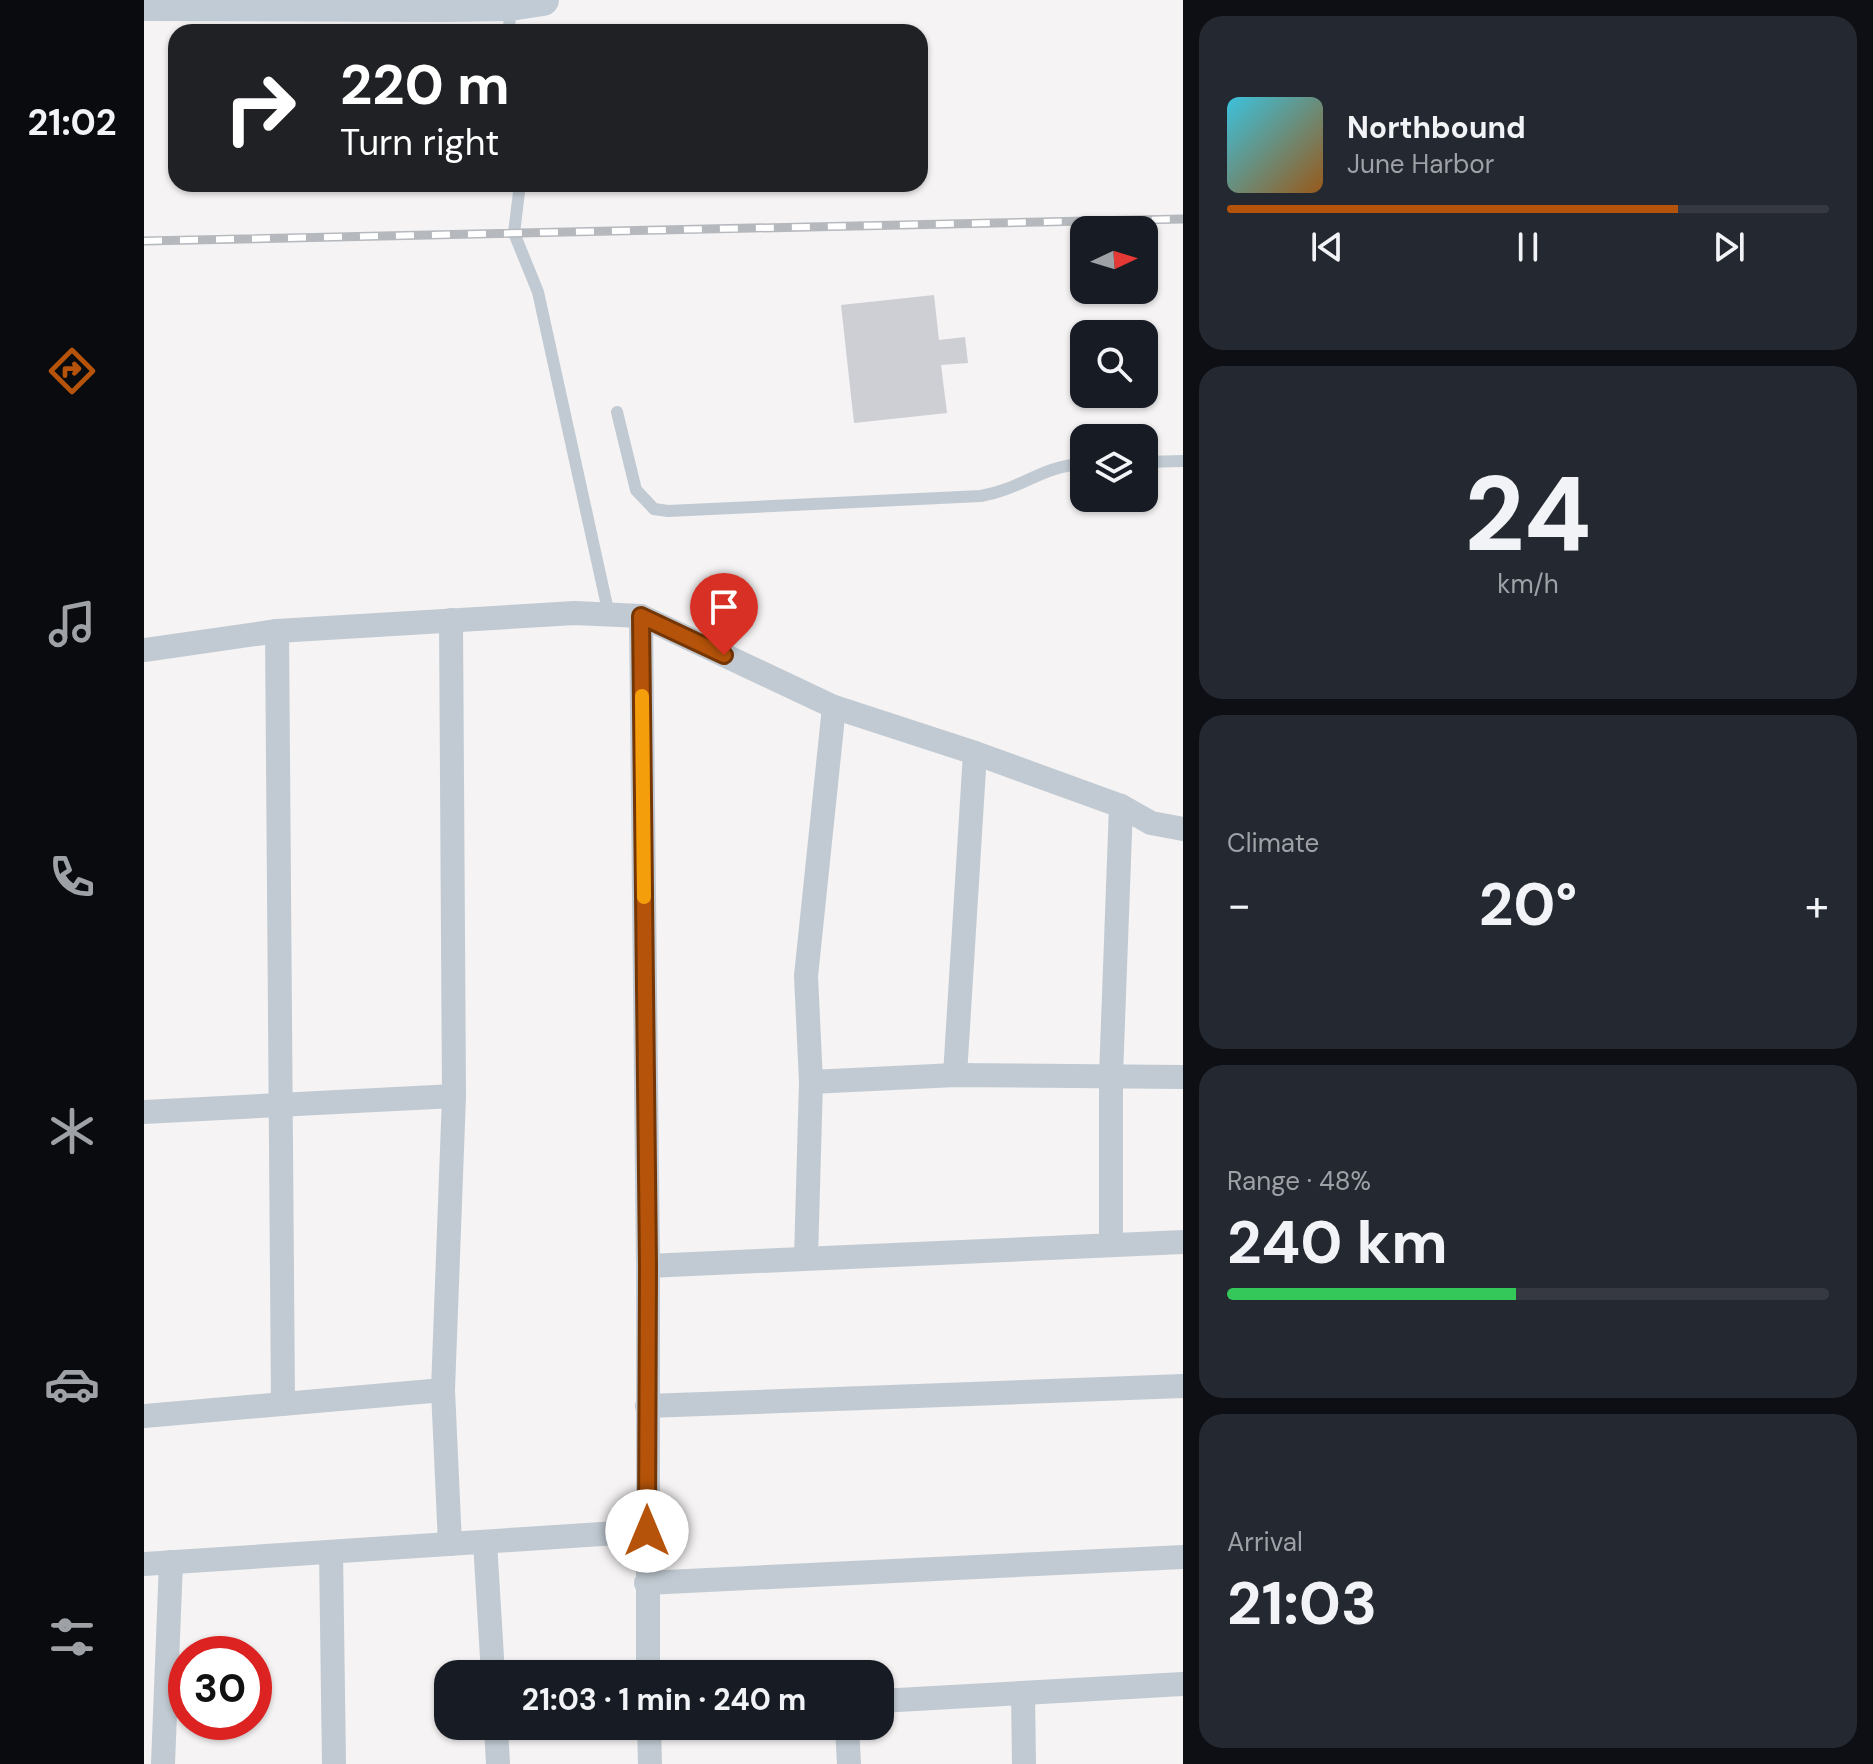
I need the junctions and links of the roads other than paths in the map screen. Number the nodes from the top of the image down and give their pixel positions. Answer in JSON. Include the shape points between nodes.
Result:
{"nodes":[{"id":1,"x":543,"y":0,"type":"edge"},
{"id":2,"x":144,"y":5,"type":"edge"},
{"id":3,"x":509,"y":18,"type":"edge"},
{"id":4,"x":519,"y":192,"type":"edge"},
{"id":5,"x":617,"y":412,"type":"dead end"},
{"id":6,"x":1183,"y":461,"type":"edge"},
{"id":7,"x":1158,"y":462,"type":"edge"},
{"id":8,"x":1070,"y":465,"type":"edge"},
{"id":9,"x":609,"y":615,"type":"junction"},
{"id":10,"x":641,"y":616,"type":"junction"},
{"id":11,"x":451,"y":620,"type":"junction"},
{"id":12,"x":277,"y":631,"type":"junction"},
{"id":13,"x":144,"y":650,"type":"edge"},
{"id":14,"x":834,"y":707,"type":"junction"},
{"id":15,"x":975,"y":753,"type":"junction"},
{"id":16,"x":1121,"y":806,"type":"junction"},
{"id":17,"x":1183,"y":829,"type":"edge"},
{"id":18,"x":955,"y":1075,"type":"junction"},
{"id":19,"x":1111,"y":1076,"type":"junction"},
{"id":20,"x":1183,"y":1077,"type":"edge"},
{"id":21,"x":811,"y":1082,"type":"junction"},
{"id":22,"x":454,"y":1096,"type":"junction"},
{"id":23,"x":279,"y":1105,"type":"junction"},
{"id":24,"x":144,"y":1112,"type":"edge"},
{"id":25,"x":1183,"y":1242,"type":"edge"},
{"id":26,"x":1111,"y":1245,"type":"junction"},
{"id":27,"x":806,"y":1258,"type":"junction"},
{"id":28,"x":648,"y":1266,"type":"junction"},
{"id":29,"x":1183,"y":1386,"type":"edge"},
{"id":30,"x":443,"y":1390,"type":"junction"},
{"id":31,"x":283,"y":1404,"type":"junction"},
{"id":32,"x":647,"y":1406,"type":"junction"},
{"id":33,"x":144,"y":1416,"type":"edge"},
{"id":34,"x":647,"y":1531,"type":"junction"},
{"id":35,"x":485,"y":1542,"type":"junction"},
{"id":36,"x":450,"y":1544,"type":"junction"},
{"id":37,"x":331,"y":1552,"type":"junction"},
{"id":38,"x":1183,"y":1557,"type":"edge"},
{"id":39,"x":171,"y":1562,"type":"junction"},
{"id":40,"x":144,"y":1564,"type":"edge"},
{"id":41,"x":646,"y":1583,"type":"junction"},
{"id":42,"x":492,"y":1660,"type":"edge"},
{"id":43,"x":648,"y":1660,"type":"edge"},
{"id":44,"x":1183,"y":1684,"type":"edge"},
{"id":45,"x":1023,"y":1693,"type":"junction"},
{"id":46,"x":894,"y":1700,"type":"edge"},
{"id":47,"x":497,"y":1740,"type":"edge"},
{"id":48,"x":649,"y":1740,"type":"edge"},
{"id":49,"x":848,"y":1740,"type":"edge"},
{"id":50,"x":163,"y":1764,"type":"edge"},
{"id":51,"x":334,"y":1764,"type":"edge"},
{"id":52,"x":498,"y":1764,"type":"edge"},
{"id":53,"x":650,"y":1764,"type":"edge"},
{"id":54,"x":849,"y":1764,"type":"edge"},
{"id":55,"x":1024,"y":1764,"type":"edge"}],
"edges":[{"from":1,"to":3,"type":"street"},
{"from":2,"to":3,"type":"street"},
{"from":4,"to":9,"type":"lane","via":[[514,233],[538,292]]},
{"from":5,"to":8,"type":"lane","via":[[636,490],[654,509],[668,511],[981,496],[1011,490],[1055,466]]},
{"from":6,"to":7,"type":"lane"},
{"from":9,"to":10,"type":"street"},
{"from":9,"to":11,"type":"street"},
{"from":10,"to":14,"type":"street"},
{"from":10,"to":28,"type":"street"},
{"from":11,"to":12,"type":"street"},
{"from":11,"to":22,"type":"street"},
{"from":12,"to":13,"type":"street"},
{"from":12,"to":23,"type":"street"},
{"from":14,"to":15,"type":"street"},
{"from":14,"to":21,"type":"street","via":[[806,976]]},
{"from":15,"to":16,"type":"street"},
{"from":15,"to":18,"type":"street"},
{"from":16,"to":17,"type":"street","via":[[1151,823]]},
{"from":16,"to":19,"type":"street"},
{"from":18,"to":19,"type":"street"},
{"from":18,"to":21,"type":"street"},
{"from":19,"to":20,"type":"street"},
{"from":19,"to":26,"type":"street"},
{"from":21,"to":27,"type":"street"},
{"from":22,"to":23,"type":"street"},
{"from":22,"to":30,"type":"street"},
{"from":23,"to":24,"type":"street"},
{"from":23,"to":31,"type":"street"},
{"from":25,"to":26,"type":"street"},
{"from":26,"to":27,"type":"street"},
{"from":27,"to":28,"type":"street"},
{"from":28,"to":32,"type":"street"},
{"from":29,"to":32,"type":"street"},
{"from":30,"to":31,"type":"street"},
{"from":30,"to":36,"type":"street"},
{"from":31,"to":33,"type":"street"},
{"from":32,"to":34,"type":"street"},
{"from":34,"to":35,"type":"street"},
{"from":34,"to":41,"type":"street"},
{"from":35,"to":36,"type":"street"},
{"from":35,"to":42,"type":"street"},
{"from":36,"to":37,"type":"street"},
{"from":37,"to":39,"type":"street"},
{"from":37,"to":51,"type":"street"},
{"from":38,"to":41,"type":"street"},
{"from":39,"to":40,"type":"street"},
{"from":39,"to":50,"type":"street"},
{"from":41,"to":43,"type":"street"},
{"from":44,"to":45,"type":"street"},
{"from":45,"to":46,"type":"street"},
{"from":45,"to":55,"type":"street"},
{"from":47,"to":52,"type":"street"},
{"from":48,"to":53,"type":"street"},
{"from":49,"to":54,"type":"street"}]}
